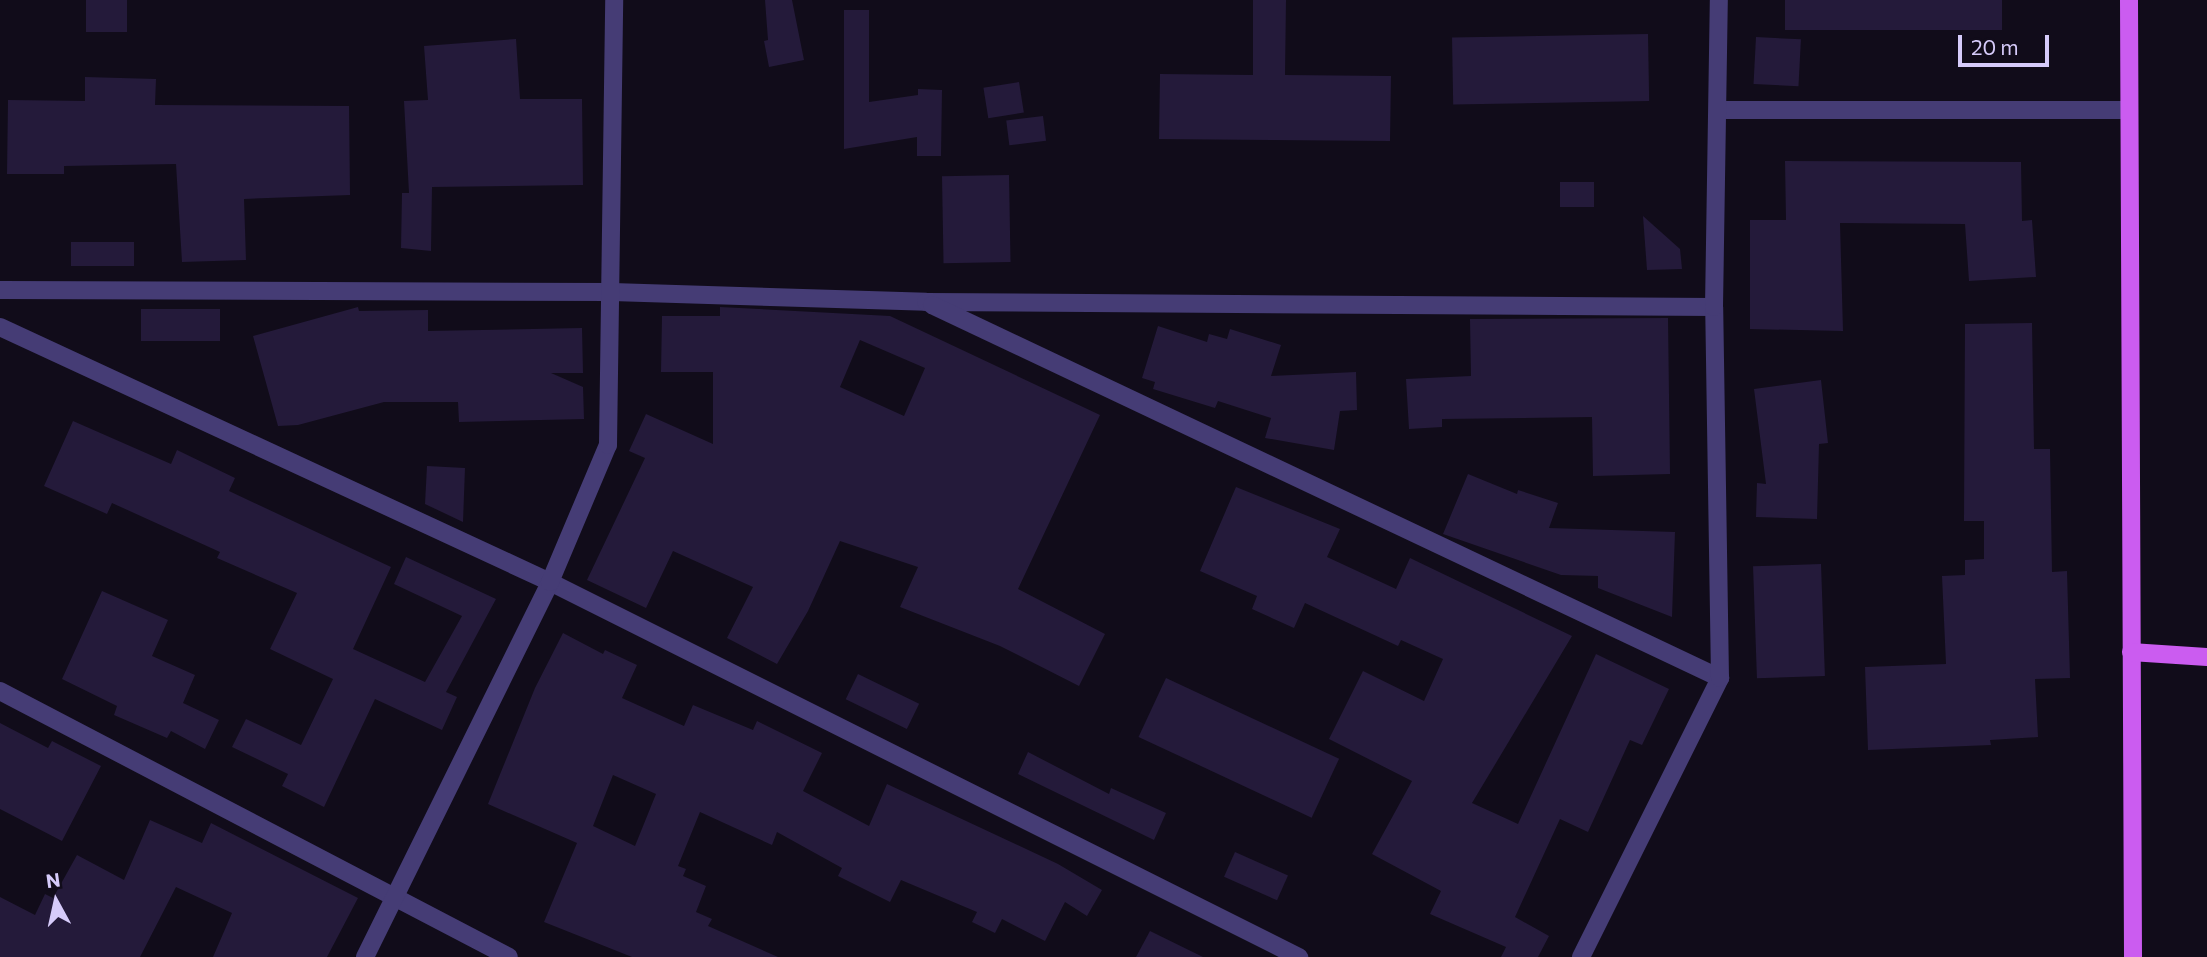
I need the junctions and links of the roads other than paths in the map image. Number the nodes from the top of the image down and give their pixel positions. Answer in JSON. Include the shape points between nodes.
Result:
{"nodes":[{"id":1,"x":614,"y":0,"type":"edge"},
{"id":2,"x":1719,"y":0,"type":"edge"},
{"id":3,"x":2129,"y":0,"type":"edge"},
{"id":4,"x":1718,"y":110,"type":"junction"},
{"id":5,"x":2128,"y":110,"type":"junction"},
{"id":6,"x":0,"y":290,"type":"edge"},
{"id":7,"x":612,"y":292,"type":"junction"},
{"id":8,"x":926,"y":302,"type":"junction"},
{"id":9,"x":1714,"y":307,"type":"junction"},
{"id":10,"x":0,"y":327,"type":"edge"},
{"id":11,"x":550,"y":582,"type":"junction"},
{"id":12,"x":2131,"y":652,"type":"junction"},
{"id":13,"x":2207,"y":657,"type":"edge"},
{"id":14,"x":1720,"y":678,"type":"junction"},
{"id":15,"x":0,"y":691,"type":"edge"},
{"id":16,"x":396,"y":899,"type":"junction"},
{"id":17,"x":365,"y":957,"type":"edge"},
{"id":18,"x":509,"y":957,"type":"edge"},
{"id":19,"x":1299,"y":957,"type":"edge"},
{"id":20,"x":1581,"y":957,"type":"edge"},
{"id":21,"x":2133,"y":957,"type":"edge"}],
"edges":[{"from":1,"to":7,"type":"street"},
{"from":2,"to":4,"type":"street"},
{"from":3,"to":5,"type":"main road"},
{"from":4,"to":5,"type":"street"},
{"from":4,"to":9,"type":"street"},
{"from":5,"to":12,"type":"main road"},
{"from":6,"to":7,"type":"street"},
{"from":7,"to":8,"type":"street"},
{"from":7,"to":11,"type":"street","via":[[608,445]]},
{"from":8,"to":9,"type":"street"},
{"from":8,"to":14,"type":"street"},
{"from":9,"to":14,"type":"street"},
{"from":10,"to":11,"type":"street"},
{"from":11,"to":16,"type":"street"},
{"from":11,"to":19,"type":"street"},
{"from":12,"to":13,"type":"main road"},
{"from":12,"to":21,"type":"main road"},
{"from":14,"to":20,"type":"street"},
{"from":15,"to":16,"type":"street"},
{"from":16,"to":17,"type":"street"},
{"from":16,"to":18,"type":"street"}]}
